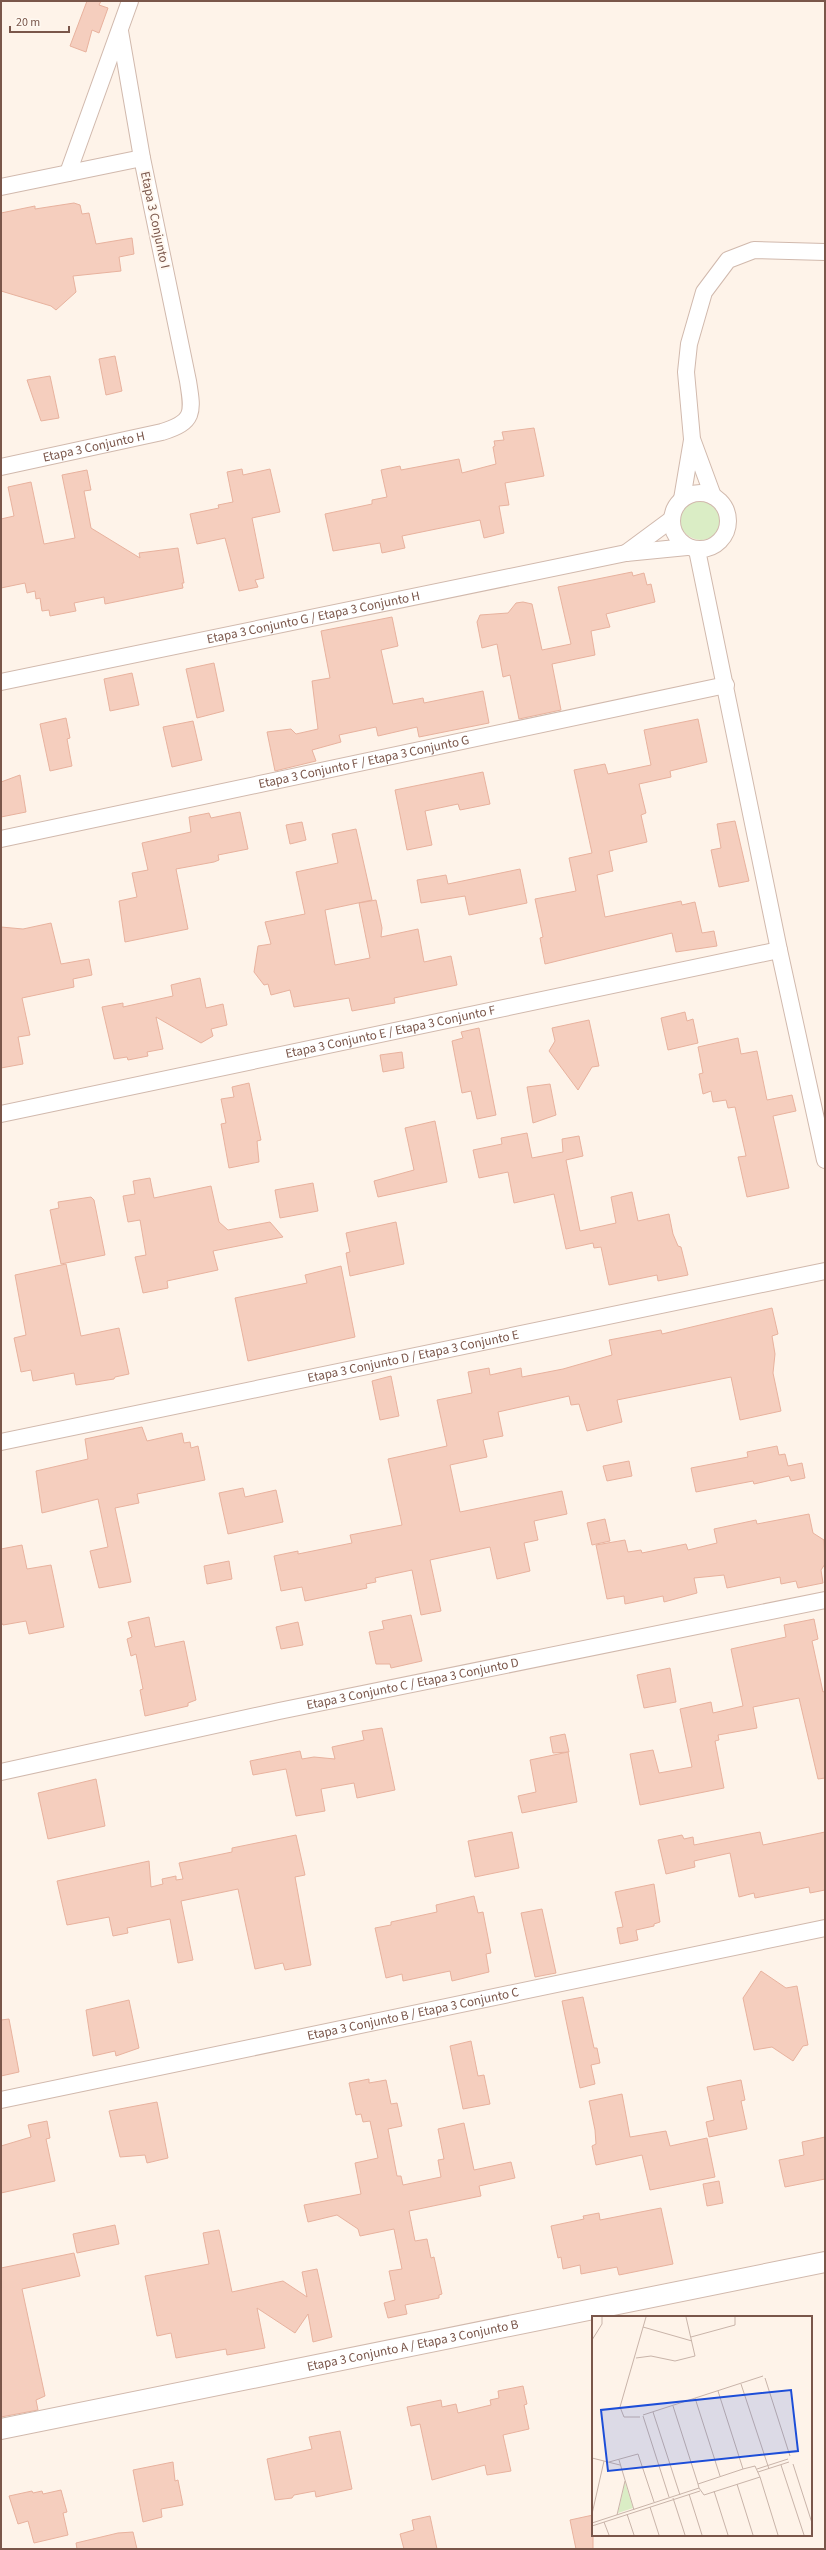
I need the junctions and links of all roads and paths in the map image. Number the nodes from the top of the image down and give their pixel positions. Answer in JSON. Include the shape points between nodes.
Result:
{"nodes":[{"id":1,"x":130,"y":1,"type":"edge"},
{"id":2,"x":120,"y":31,"type":"junction"},
{"id":3,"x":142,"y":158,"type":"junction"},
{"id":4,"x":68,"y":173,"type":"junction"},
{"id":5,"x":1,"y":187,"type":"edge"},
{"id":6,"x":825,"y":252,"type":"edge"},
{"id":7,"x":185,"y":422,"type":"joint"},
{"id":8,"x":692,"y":439,"type":"junction"},
{"id":9,"x":1,"y":467,"type":"edge"},
{"id":10,"x":713,"y":496,"type":"junction"},
{"id":11,"x":682,"y":499,"type":"junction"},
{"id":12,"x":672,"y":519,"type":"junction"},
{"id":13,"x":692,"y":548,"type":"junction"},
{"id":14,"x":626,"y":553,"type":"junction"},
{"id":15,"x":1,"y":682,"type":"edge"},
{"id":16,"x":726,"y":685,"type":"junction"},
{"id":17,"x":1,"y":839,"type":"edge"},
{"id":18,"x":779,"y":950,"type":"junction"},
{"id":19,"x":1,"y":1114,"type":"edge"},
{"id":20,"x":825,"y":1160,"type":"edge"},
{"id":21,"x":825,"y":1271,"type":"edge"},
{"id":22,"x":1,"y":1442,"type":"edge"},
{"id":23,"x":825,"y":1600,"type":"edge"},
{"id":24,"x":1,"y":1772,"type":"edge"},
{"id":25,"x":825,"y":1928,"type":"edge"},
{"id":26,"x":1,"y":2100,"type":"edge"},
{"id":27,"x":825,"y":2262,"type":"edge"},
{"id":28,"x":1,"y":2429,"type":"edge"}],
"edges":[{"from":1,"to":2,"type":"street"},
{"from":2,"to":3,"type":"street"},
{"from":2,"to":4,"type":"street"},
{"from":3,"to":4,"type":"street","name":"Etapa 3 Conjunto I"},
{"from":3,"to":7,"type":"street","name":"Etapa 3 Conjunto I","via":[[192,405],[191,414]]},
{"from":4,"to":5,"type":"street","name":"Etapa 3 Conjunto I"},
{"from":6,"to":8,"type":"street","via":[[754,250],[728,260],[704,292],[689,344],[686,372]]},
{"from":7,"to":9,"type":"street","name":"Etapa 3 Conjunto H","via":[[162,432]]},
{"from":8,"to":10,"type":"street"},
{"from":8,"to":11,"type":"street"},
{"from":10,"to":11,"type":"street","via":[[703,493],[692,494]]},
{"from":10,"to":13,"type":"street","via":[[722,503],[727,512],[729,524],[725,534],[709,549]]},
{"from":11,"to":12,"type":"street","via":[[675,508]]},
{"from":12,"to":13,"type":"street","via":[[673,530],[678,540]]},
{"from":12,"to":14,"type":"street"},
{"from":13,"to":14,"type":"street","name":"Etapa 3 Conjunto G / Etapa 3 Conjunto H"},
{"from":13,"to":16,"type":"street"},
{"from":14,"to":15,"type":"street","name":"Etapa 3 Conjunto G / Etapa 3 Conjunto H"},
{"from":16,"to":17,"type":"street","name":"Etapa 3 Conjunto F / Etapa 3 Conjunto G"},
{"from":16,"to":18,"type":"street"},
{"from":18,"to":19,"type":"street","name":"Etapa 3 Conjunto E / Etapa 3 Conjunto F"},
{"from":18,"to":20,"type":"street"},
{"from":21,"to":22,"type":"street","name":"Etapa 3 Conjunto D / Etapa 3 Conjunto E"},
{"from":23,"to":24,"type":"street","name":"Etapa 3 Conjunto C / Etapa 3 Conjunto D","via":[[279,1711]]},
{"from":25,"to":26,"type":"street","name":"Etapa 3 Conjunto B / Etapa 3 Conjunto C"},
{"from":27,"to":28,"type":"street","name":"Etapa 3 Conjunto A / Etapa 3 Conjunto B"}]}
